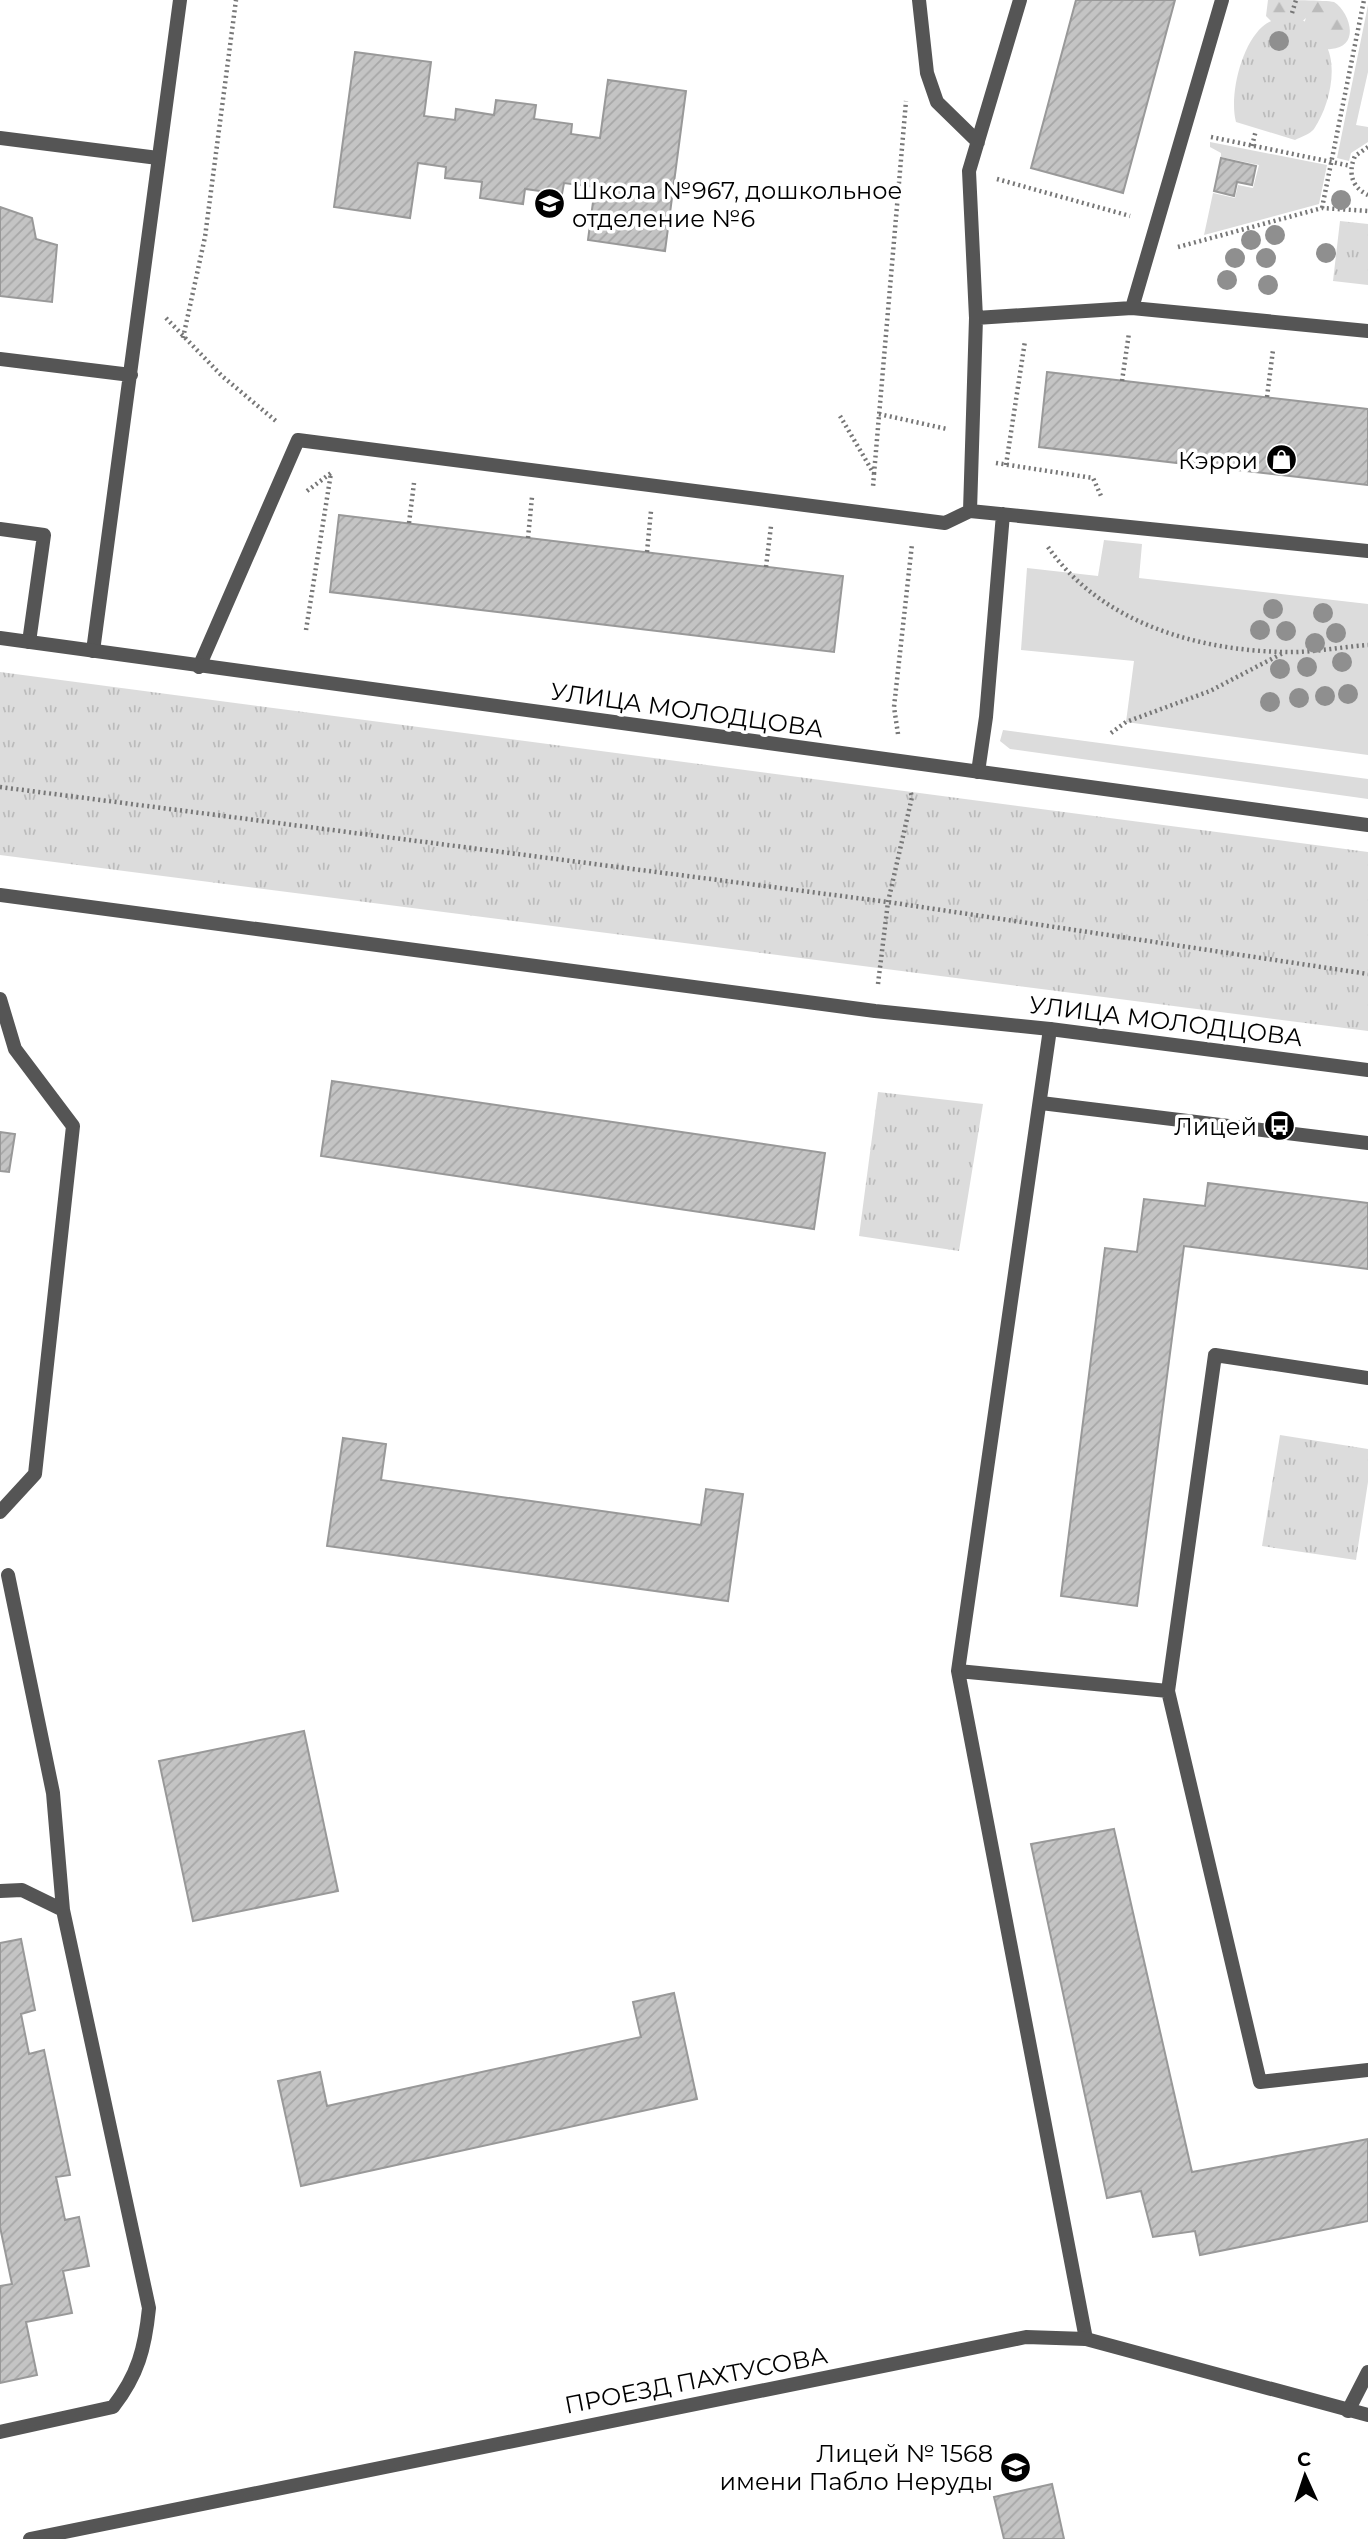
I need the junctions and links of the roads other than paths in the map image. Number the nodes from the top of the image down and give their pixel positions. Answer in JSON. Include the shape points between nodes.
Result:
{"nodes":[{"id":1,"x":180,"y":0,"type":"edge"},
{"id":2,"x":919,"y":0,"type":"edge"},
{"id":3,"x":1020,"y":0,"type":"edge"},
{"id":4,"x":1222,"y":0,"type":"edge"},
{"id":5,"x":0,"y":138,"type":"edge"},
{"id":6,"x":978,"y":142,"type":"junction"},
{"id":7,"x":158,"y":158,"type":"junction"},
{"id":8,"x":1132,"y":308,"type":"junction"},
{"id":9,"x":976,"y":318,"type":"junction"},
{"id":10,"x":1368,"y":331,"type":"edge"},
{"id":11,"x":0,"y":359,"type":"edge"},
{"id":12,"x":131,"y":375,"type":"junction"},
{"id":13,"x":970,"y":511,"type":"junction"},
{"id":14,"x":1003,"y":514,"type":"junction"},
{"id":15,"x":0,"y":529,"type":"edge"},
{"id":16,"x":1368,"y":551,"type":"edge"},
{"id":17,"x":0,"y":638,"type":"edge"},
{"id":18,"x":29,"y":642,"type":"junction"},
{"id":19,"x":93,"y":651,"type":"junction"},
{"id":20,"x":199,"y":667,"type":"junction"},
{"id":21,"x":978,"y":772,"type":"junction"},
{"id":22,"x":1368,"y":825,"type":"edge"},
{"id":23,"x":0,"y":895,"type":"edge"},
{"id":24,"x":0,"y":999,"type":"edge"},
{"id":25,"x":1050,"y":1029,"type":"junction"},
{"id":26,"x":1368,"y":1070,"type":"edge"},
{"id":27,"x":1041,"y":1102,"type":"junction"},
{"id":28,"x":1368,"y":1143,"type":"edge"},
{"id":29,"x":1368,"y":1378,"type":"edge"},
{"id":30,"x":0,"y":1512,"type":"edge"},
{"id":31,"x":8,"y":1575,"type":"dead end"},
{"id":32,"x":958,"y":1671,"type":"junction"},
{"id":33,"x":1168,"y":1691,"type":"junction"},
{"id":34,"x":0,"y":1891,"type":"edge"},
{"id":35,"x":63,"y":1910,"type":"junction"},
{"id":36,"x":1368,"y":2070,"type":"edge"},
{"id":37,"x":1086,"y":2339,"type":"junction"},
{"id":38,"x":1368,"y":2372,"type":"edge"},
{"id":39,"x":1348,"y":2411,"type":"junction"},
{"id":40,"x":1368,"y":2415,"type":"edge"},
{"id":41,"x":0,"y":2432,"type":"edge"},
{"id":42,"x":30,"y":2539,"type":"edge"}],
"edges":[{"from":1,"to":7,"type":"street"},
{"from":2,"to":6,"type":"street","via":[[927,73],[937,102]]},
{"from":3,"to":6,"type":"street"},
{"from":4,"to":8,"type":"street"},
{"from":5,"to":7,"type":"street"},
{"from":6,"to":9,"type":"street","via":[[969,171]]},
{"from":7,"to":12,"type":"street"},
{"from":8,"to":9,"type":"street"},
{"from":8,"to":10,"type":"street"},
{"from":9,"to":13,"type":"street"},
{"from":11,"to":12,"type":"street"},
{"from":12,"to":19,"type":"street"},
{"from":13,"to":14,"type":"street"},
{"from":13,"to":20,"type":"street","via":[[945,523],[298,439]]},
{"from":14,"to":16,"type":"street"},
{"from":14,"to":21,"type":"street"},
{"from":15,"to":18,"type":"street","via":[[44,535]]},
{"from":17,"to":18,"type":"street","name":"УЛИЦА МОЛОДЦОВА"},
{"from":18,"to":19,"type":"street","name":"УЛИЦА МОЛОДЦОВА"},
{"from":19,"to":20,"type":"street","name":"УЛИЦА МОЛОДЦОВА"},
{"from":20,"to":21,"type":"street","name":"УЛИЦА МОЛОДЦОВА"},
{"from":21,"to":22,"type":"street","name":"УЛИЦА МОЛОДЦОВА"},
{"from":23,"to":25,"type":"street","name":"УЛИЦА МОЛОДЦОВА","via":[[874,1011]]},
{"from":24,"to":30,"type":"street","via":[[15,1049],[73,1126],[35,1474]]},
{"from":25,"to":26,"type":"street","name":"УЛИЦА МОЛОДЦОВА"},
{"from":25,"to":27,"type":"street"},
{"from":27,"to":28,"type":"street"},
{"from":27,"to":32,"type":"street"},
{"from":29,"to":33,"type":"street","via":[[1215,1355]]},
{"from":31,"to":35,"type":"street","via":[[53,1793]]},
{"from":32,"to":33,"type":"street"},
{"from":32,"to":37,"type":"street"},
{"from":33,"to":36,"type":"street","via":[[1260,2082]]},
{"from":34,"to":35,"type":"street","via":[[22,1890]]},
{"from":35,"to":41,"type":"street","via":[[149,2308],[146,2336],[132,2382],[113,2407]]},
{"from":37,"to":39,"type":"street","name":"ПРОЕЗД ПАХТУСОВА"},
{"from":37,"to":42,"type":"street","name":"ПРОЕЗД ПАХТУСОВА","via":[[1026,2337]]},
{"from":38,"to":39,"type":"street"},
{"from":39,"to":40,"type":"street","name":"ПРОЕЗД ПАХТУСОВА"}]}
